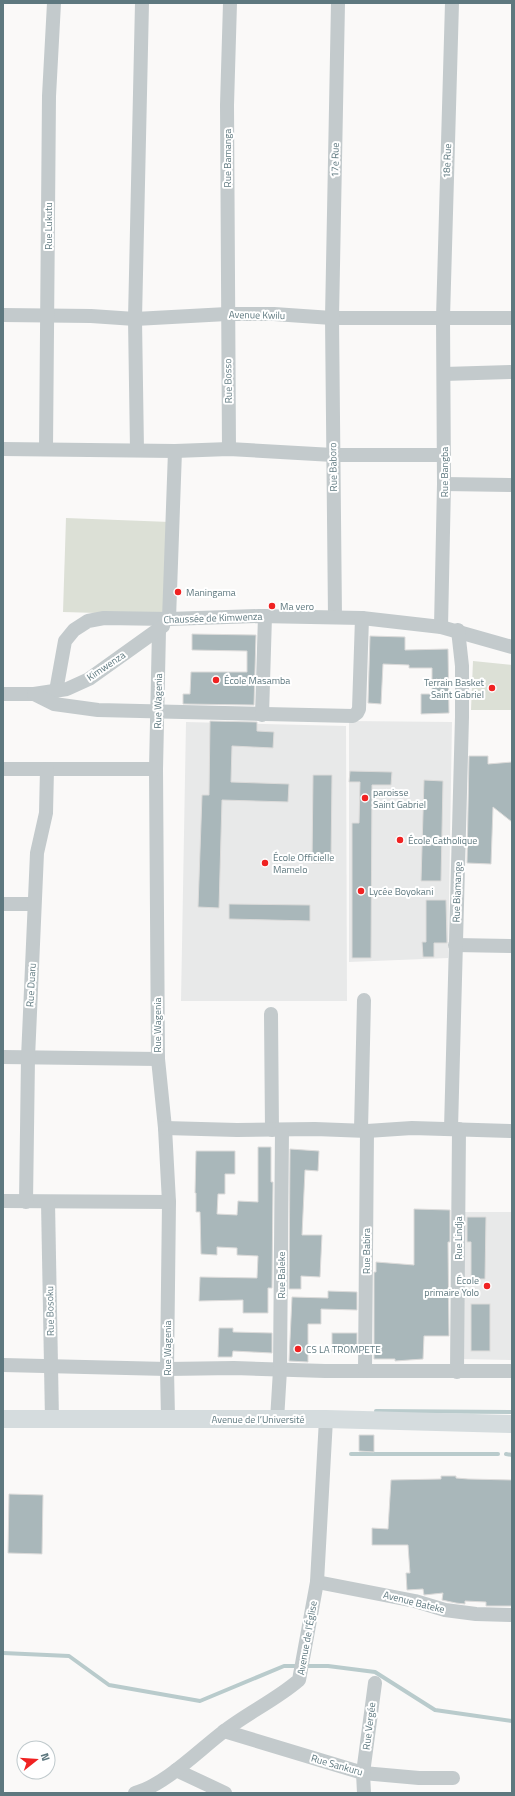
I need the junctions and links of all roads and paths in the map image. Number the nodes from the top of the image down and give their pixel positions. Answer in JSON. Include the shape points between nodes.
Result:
{"nodes":[{"id":1,"x":54,"y":3,"type":"edge"},
{"id":2,"x":142,"y":3,"type":"edge"},
{"id":3,"x":230,"y":3,"type":"edge"},
{"id":4,"x":338,"y":3,"type":"edge"},
{"id":5,"x":452,"y":3,"type":"edge"},
{"id":6,"x":227,"y":314,"type":"junction"},
{"id":7,"x":3,"y":315,"type":"edge"},
{"id":8,"x":48,"y":316,"type":"junction"},
{"id":9,"x":332,"y":318,"type":"junction"},
{"id":10,"x":443,"y":318,"type":"junction"},
{"id":11,"x":512,"y":318,"type":"edge"},
{"id":12,"x":135,"y":319,"type":"junction"},
{"id":13,"x":512,"y":372,"type":"edge"},
{"id":14,"x":444,"y":374,"type":"junction"},
{"id":15,"x":3,"y":449,"type":"edge"},
{"id":16,"x":46,"y":449,"type":"junction"},
{"id":17,"x":229,"y":449,"type":"junction"},
{"id":18,"x":137,"y":450,"type":"junction"},
{"id":19,"x":175,"y":451,"type":"junction"},
{"id":20,"x":333,"y":454,"type":"junction"},
{"id":21,"x":444,"y":455,"type":"junction"},
{"id":22,"x":444,"y":484,"type":"junction"},
{"id":23,"x":512,"y":485,"type":"edge"},
{"id":24,"x":265,"y":616,"type":"junction"},
{"id":25,"x":335,"y":617,"type":"junction"},
{"id":26,"x":362,"y":618,"type":"junction"},
{"id":27,"x":169,"y":620,"type":"junction"},
{"id":28,"x":441,"y":626,"type":"junction"},
{"id":29,"x":159,"y":630,"type":"junction"},
{"id":30,"x":458,"y":630,"type":"junction"},
{"id":31,"x":512,"y":647,"type":"edge"},
{"id":32,"x":56,"y":691,"type":"junction"},
{"id":33,"x":3,"y":694,"type":"edge"},
{"id":34,"x":34,"y":694,"type":"junction"},
{"id":35,"x":158,"y":712,"type":"junction"},
{"id":36,"x":262,"y":715,"type":"junction"},
{"id":37,"x":3,"y":769,"type":"edge"},
{"id":38,"x":47,"y":769,"type":"junction"},
{"id":39,"x":156,"y":769,"type":"junction"},
{"id":40,"x":3,"y":904,"type":"edge"},
{"id":41,"x":34,"y":904,"type":"junction"},
{"id":42,"x":455,"y":946,"type":"junction"},
{"id":43,"x":512,"y":946,"type":"edge"},
{"id":44,"x":364,"y":1000,"type":"dead end"},
{"id":45,"x":271,"y":1014,"type":"dead end"},
{"id":46,"x":3,"y":1057,"type":"edge"},
{"id":47,"x":28,"y":1058,"type":"junction"},
{"id":48,"x":158,"y":1060,"type":"junction"},
{"id":49,"x":165,"y":1128,"type":"junction"},
{"id":50,"x":455,"y":1129,"type":"junction"},
{"id":51,"x":277,"y":1130,"type":"junction"},
{"id":52,"x":364,"y":1131,"type":"junction"},
{"id":53,"x":512,"y":1131,"type":"edge"},
{"id":54,"x":3,"y":1201,"type":"edge"},
{"id":55,"x":26,"y":1202,"type":"junction"},
{"id":56,"x":48,"y":1202,"type":"junction"},
{"id":57,"x":169,"y":1202,"type":"junction"},
{"id":58,"x":3,"y":1365,"type":"edge"},
{"id":59,"x":52,"y":1365,"type":"junction"},
{"id":60,"x":167,"y":1369,"type":"junction"},
{"id":61,"x":280,"y":1370,"type":"junction"},
{"id":62,"x":366,"y":1371,"type":"junction"},
{"id":63,"x":512,"y":1371,"type":"edge"},
{"id":64,"x":457,"y":1372,"type":"junction"},
{"id":65,"x":168,"y":1418,"type":"junction"},
{"id":66,"x":3,"y":1419,"type":"edge"},
{"id":67,"x":326,"y":1419,"type":"junction"},
{"id":68,"x":52,"y":1420,"type":"junction"},
{"id":69,"x":278,"y":1420,"type":"junction"},
{"id":70,"x":512,"y":1424,"type":"edge"},
{"id":71,"x":317,"y":1582,"type":"junction"},
{"id":72,"x":512,"y":1615,"type":"edge"},
{"id":73,"x":375,"y":1683,"type":"dead end"},
{"id":74,"x":224,"y":1731,"type":"junction"},
{"id":75,"x":176,"y":1770,"type":"junction"},
{"id":76,"x":363,"y":1773,"type":"junction"},
{"id":77,"x":453,"y":1778,"type":"dead end"},
{"id":78,"x":135,"y":1793,"type":"edge"},
{"id":79,"x":225,"y":1793,"type":"edge"},
{"id":80,"x":364,"y":1793,"type":"edge"}],
"edges":[{"from":1,"to":8,"type":"street","name":"Rue Lukutu","via":[[49,96]]},
{"from":2,"to":12,"type":"street"},
{"from":3,"to":6,"type":"street","name":"Rue Bamanga","via":[[227,105]]},
{"from":4,"to":9,"type":"street","name":"17e Rue"},
{"from":5,"to":10,"type":"street","name":"18e Rue"},
{"from":6,"to":9,"type":"street","name":"Avenue Kwilu"},
{"from":6,"to":12,"type":"street","name":"Avenue Kwilu"},
{"from":6,"to":17,"type":"street","name":"Rue Bosso"},
{"from":7,"to":8,"type":"street","name":"Avenue Kwilu"},
{"from":8,"to":12,"type":"street","name":"Avenue Kwilu"},
{"from":8,"to":16,"type":"street","name":"Rue Lukutu"},
{"from":9,"to":10,"type":"street","name":"Avenue Kwilu"},
{"from":9,"to":20,"type":"street","name":"Rue Baboro"},
{"from":10,"to":11,"type":"street","name":"Avenue Kwilu"},
{"from":10,"to":14,"type":"street","name":"Rue Bangba"},
{"from":12,"to":18,"type":"street"},
{"from":13,"to":14,"type":"street"},
{"from":14,"to":21,"type":"street","name":"Rue Bangba"},
{"from":15,"to":16,"type":"street"},
{"from":16,"to":18,"type":"street"},
{"from":17,"to":19,"type":"street"},
{"from":17,"to":20,"type":"street"},
{"from":18,"to":19,"type":"street"},
{"from":19,"to":27,"type":"street"},
{"from":20,"to":21,"type":"street"},
{"from":20,"to":25,"type":"street","name":"Rue Baboro"},
{"from":21,"to":22,"type":"street","name":"Rue Bangba"},
{"from":22,"to":23,"type":"street"},
{"from":22,"to":28,"type":"street","name":"Rue Bangba"},
{"from":24,"to":25,"type":"street","name":"Chaussée de Kimwenza"},
{"from":24,"to":27,"type":"street","name":"Chaussée de Kimwenza"},
{"from":24,"to":36,"type":"street"},
{"from":25,"to":26,"type":"street","name":"Chaussée de Kimwenza"},
{"from":26,"to":28,"type":"street","name":"Chaussée de Kimwenza"},
{"from":26,"to":36,"type":"street","via":[[357,714],[346,717]]},
{"from":27,"to":29,"type":"street","name":"Kimwenza"},
{"from":27,"to":32,"type":"street","name":"Chaussée de Kimwenza","via":[[104,618],[88,621],[74,630],[65,641]]},
{"from":28,"to":30,"type":"street","name":"Chaussée de Kimwenza"},
{"from":29,"to":32,"type":"street","name":"Kimwenza","via":[[89,679]]},
{"from":29,"to":35,"type":"street","name":"Rue Wagenia"},
{"from":30,"to":31,"type":"street","name":"Chaussée de Kimwenza"},
{"from":30,"to":42,"type":"street","name":"Rue Biamange","via":[[462,666],[462,717]]},
{"from":32,"to":34,"type":"street","name":"Kimwenza"},
{"from":33,"to":34,"type":"street"},
{"from":34,"to":35,"type":"street","via":[[54,704],[71,707]]},
{"from":35,"to":36,"type":"street"},
{"from":35,"to":39,"type":"street","name":"Rue Wagenia"},
{"from":37,"to":38,"type":"street"},
{"from":38,"to":39,"type":"street"},
{"from":38,"to":41,"type":"street","name":"Rue Duaru","via":[[46,813],[37,853]]},
{"from":39,"to":48,"type":"street","name":"Rue Wagenia"},
{"from":40,"to":41,"type":"street"},
{"from":41,"to":47,"type":"street","name":"Rue Duaru"},
{"from":42,"to":43,"type":"street"},
{"from":42,"to":50,"type":"street","name":"Rue Biamange"},
{"from":44,"to":52,"type":"street","name":"Rue Babira"},
{"from":45,"to":51,"type":"street","name":"Rue Baleke"},
{"from":46,"to":47,"type":"street"},
{"from":47,"to":48,"type":"street"},
{"from":47,"to":55,"type":"street","name":"Rue Duaru"},
{"from":48,"to":49,"type":"street","name":"Rue Wagenia"},
{"from":49,"to":51,"type":"street"},
{"from":49,"to":57,"type":"street","name":"Rue Wagenia"},
{"from":50,"to":52,"type":"street"},
{"from":50,"to":53,"type":"street"},
{"from":50,"to":64,"type":"street","name":"Rue Lindja"},
{"from":51,"to":52,"type":"street"},
{"from":51,"to":61,"type":"street","name":"Rue Baleke"},
{"from":52,"to":62,"type":"street","name":"Rue Babira"},
{"from":54,"to":55,"type":"street"},
{"from":55,"to":56,"type":"street"},
{"from":56,"to":57,"type":"street"},
{"from":56,"to":59,"type":"street","name":"Rue Bosoku"},
{"from":57,"to":60,"type":"street","name":"Rue Wagenia"},
{"from":58,"to":59,"type":"street"},
{"from":59,"to":60,"type":"street"},
{"from":59,"to":68,"type":"street","name":"Rue Bosoku"},
{"from":60,"to":61,"type":"street"},
{"from":60,"to":65,"type":"street","name":"Rue Wagenia"},
{"from":61,"to":62,"type":"street"},
{"from":61,"to":69,"type":"street","name":"Rue Baleke"},
{"from":62,"to":64,"type":"street"},
{"from":63,"to":64,"type":"street"},
{"from":65,"to":68,"type":"main road","name":"Avenue de l’Université"},
{"from":65,"to":69,"type":"main road","name":"Avenue de l’Université"},
{"from":66,"to":68,"type":"main road","name":"Avenue de l’Université"},
{"from":67,"to":69,"type":"main road","name":"Avenue de l’Université"},
{"from":67,"to":70,"type":"main road","name":"Avenue de l’Université"},
{"from":67,"to":71,"type":"street","name":"Avenue de l'Église"},
{"from":71,"to":72,"type":"street","name":"Avenue Bateke","via":[[415,1601],[445,1610]]},
{"from":71,"to":74,"type":"street","name":"Avenue de l'Église","via":[[299,1680]]},
{"from":73,"to":76,"type":"street","name":"Rue Vergée"},
{"from":74,"to":75,"type":"street","name":"Avenue de l'Église"},
{"from":74,"to":76,"type":"street","name":"Rue Sankuru"},
{"from":75,"to":78,"type":"street","name":"Avenue de l'Église","via":[[150,1787]]},
{"from":75,"to":79,"type":"street"},
{"from":76,"to":77,"type":"street","name":"Rue Sankuru"},
{"from":76,"to":80,"type":"street","name":"Rue Vergée"}]}
